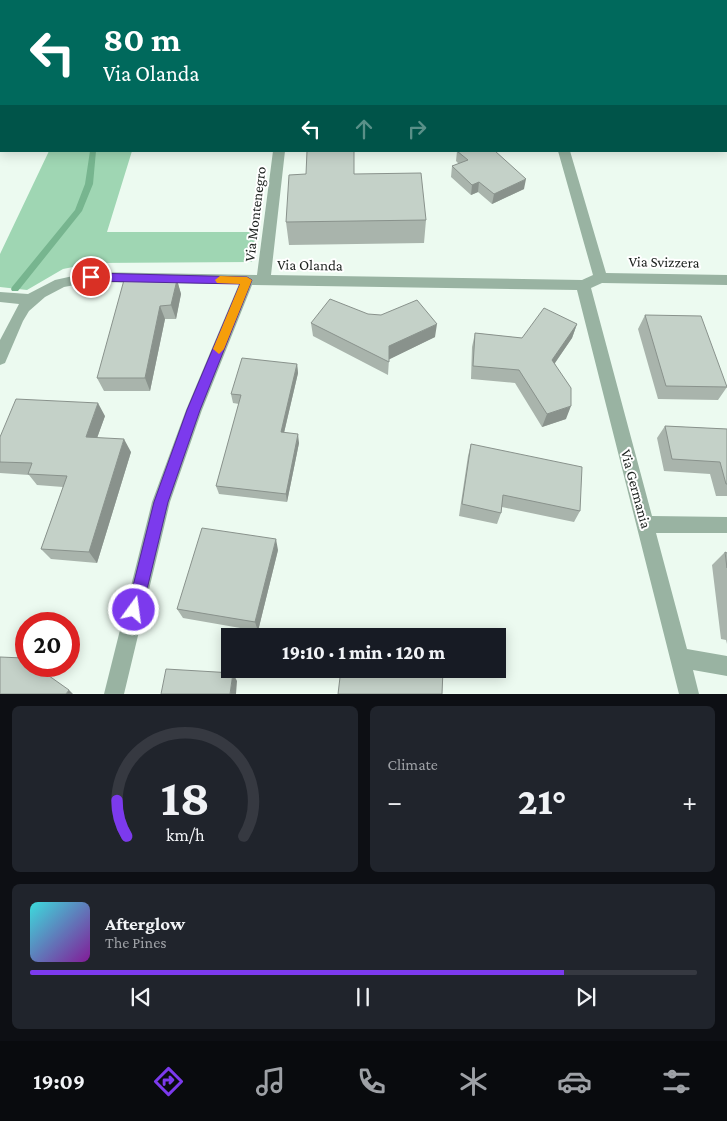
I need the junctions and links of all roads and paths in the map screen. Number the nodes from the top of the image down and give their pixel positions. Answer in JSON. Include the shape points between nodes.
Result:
{"nodes":[{"id":1,"x":279,"y":152,"type":"edge"},
{"id":2,"x":564,"y":152,"type":"edge"},
{"id":3,"x":601,"y":278,"type":"junction"},
{"id":4,"x":727,"y":280,"type":"edge"},
{"id":5,"x":255,"y":281,"type":"junction"},
{"id":6,"x":583,"y":285,"type":"junction"},
{"id":7,"x":0,"y":297,"type":"edge"},
{"id":8,"x":31,"y":300,"type":"junction"},
{"id":9,"x":0,"y":359,"type":"edge"},
{"id":10,"x":645,"y":524,"type":"junction"},
{"id":11,"x":727,"y":525,"type":"edge"},
{"id":12,"x":679,"y":658,"type":"junction"},
{"id":13,"x":727,"y":666,"type":"edge"},
{"id":14,"x":114,"y":694,"type":"edge"},
{"id":15,"x":689,"y":694,"type":"edge"}],
"edges":[{"from":1,"to":5,"type":"street","name":"Via Montenegro"},
{"from":2,"to":3,"type":"street"},
{"from":3,"to":4,"type":"street","name":"Via Svizzera"},
{"from":3,"to":6,"type":"street","name":"Via Olanda"},
{"from":5,"to":6,"type":"street","name":"Via Olanda"},
{"from":5,"to":8,"type":"street","name":"Via Olanda","via":[[91,277],[69,279]]},
{"from":5,"to":14,"type":"street","name":"Via Montenegro","via":[[194,410],[161,502]]},
{"from":6,"to":10,"type":"street","name":"Via Germania"},
{"from":7,"to":8,"type":"street"},
{"from":8,"to":9,"type":"street","name":"Via Olanda","via":[[19,315]]},
{"from":10,"to":11,"type":"street"},
{"from":10,"to":12,"type":"street","name":"Via Germania"},
{"from":12,"to":13,"type":"street"},
{"from":12,"to":15,"type":"street","name":"Via Germania"}]}
